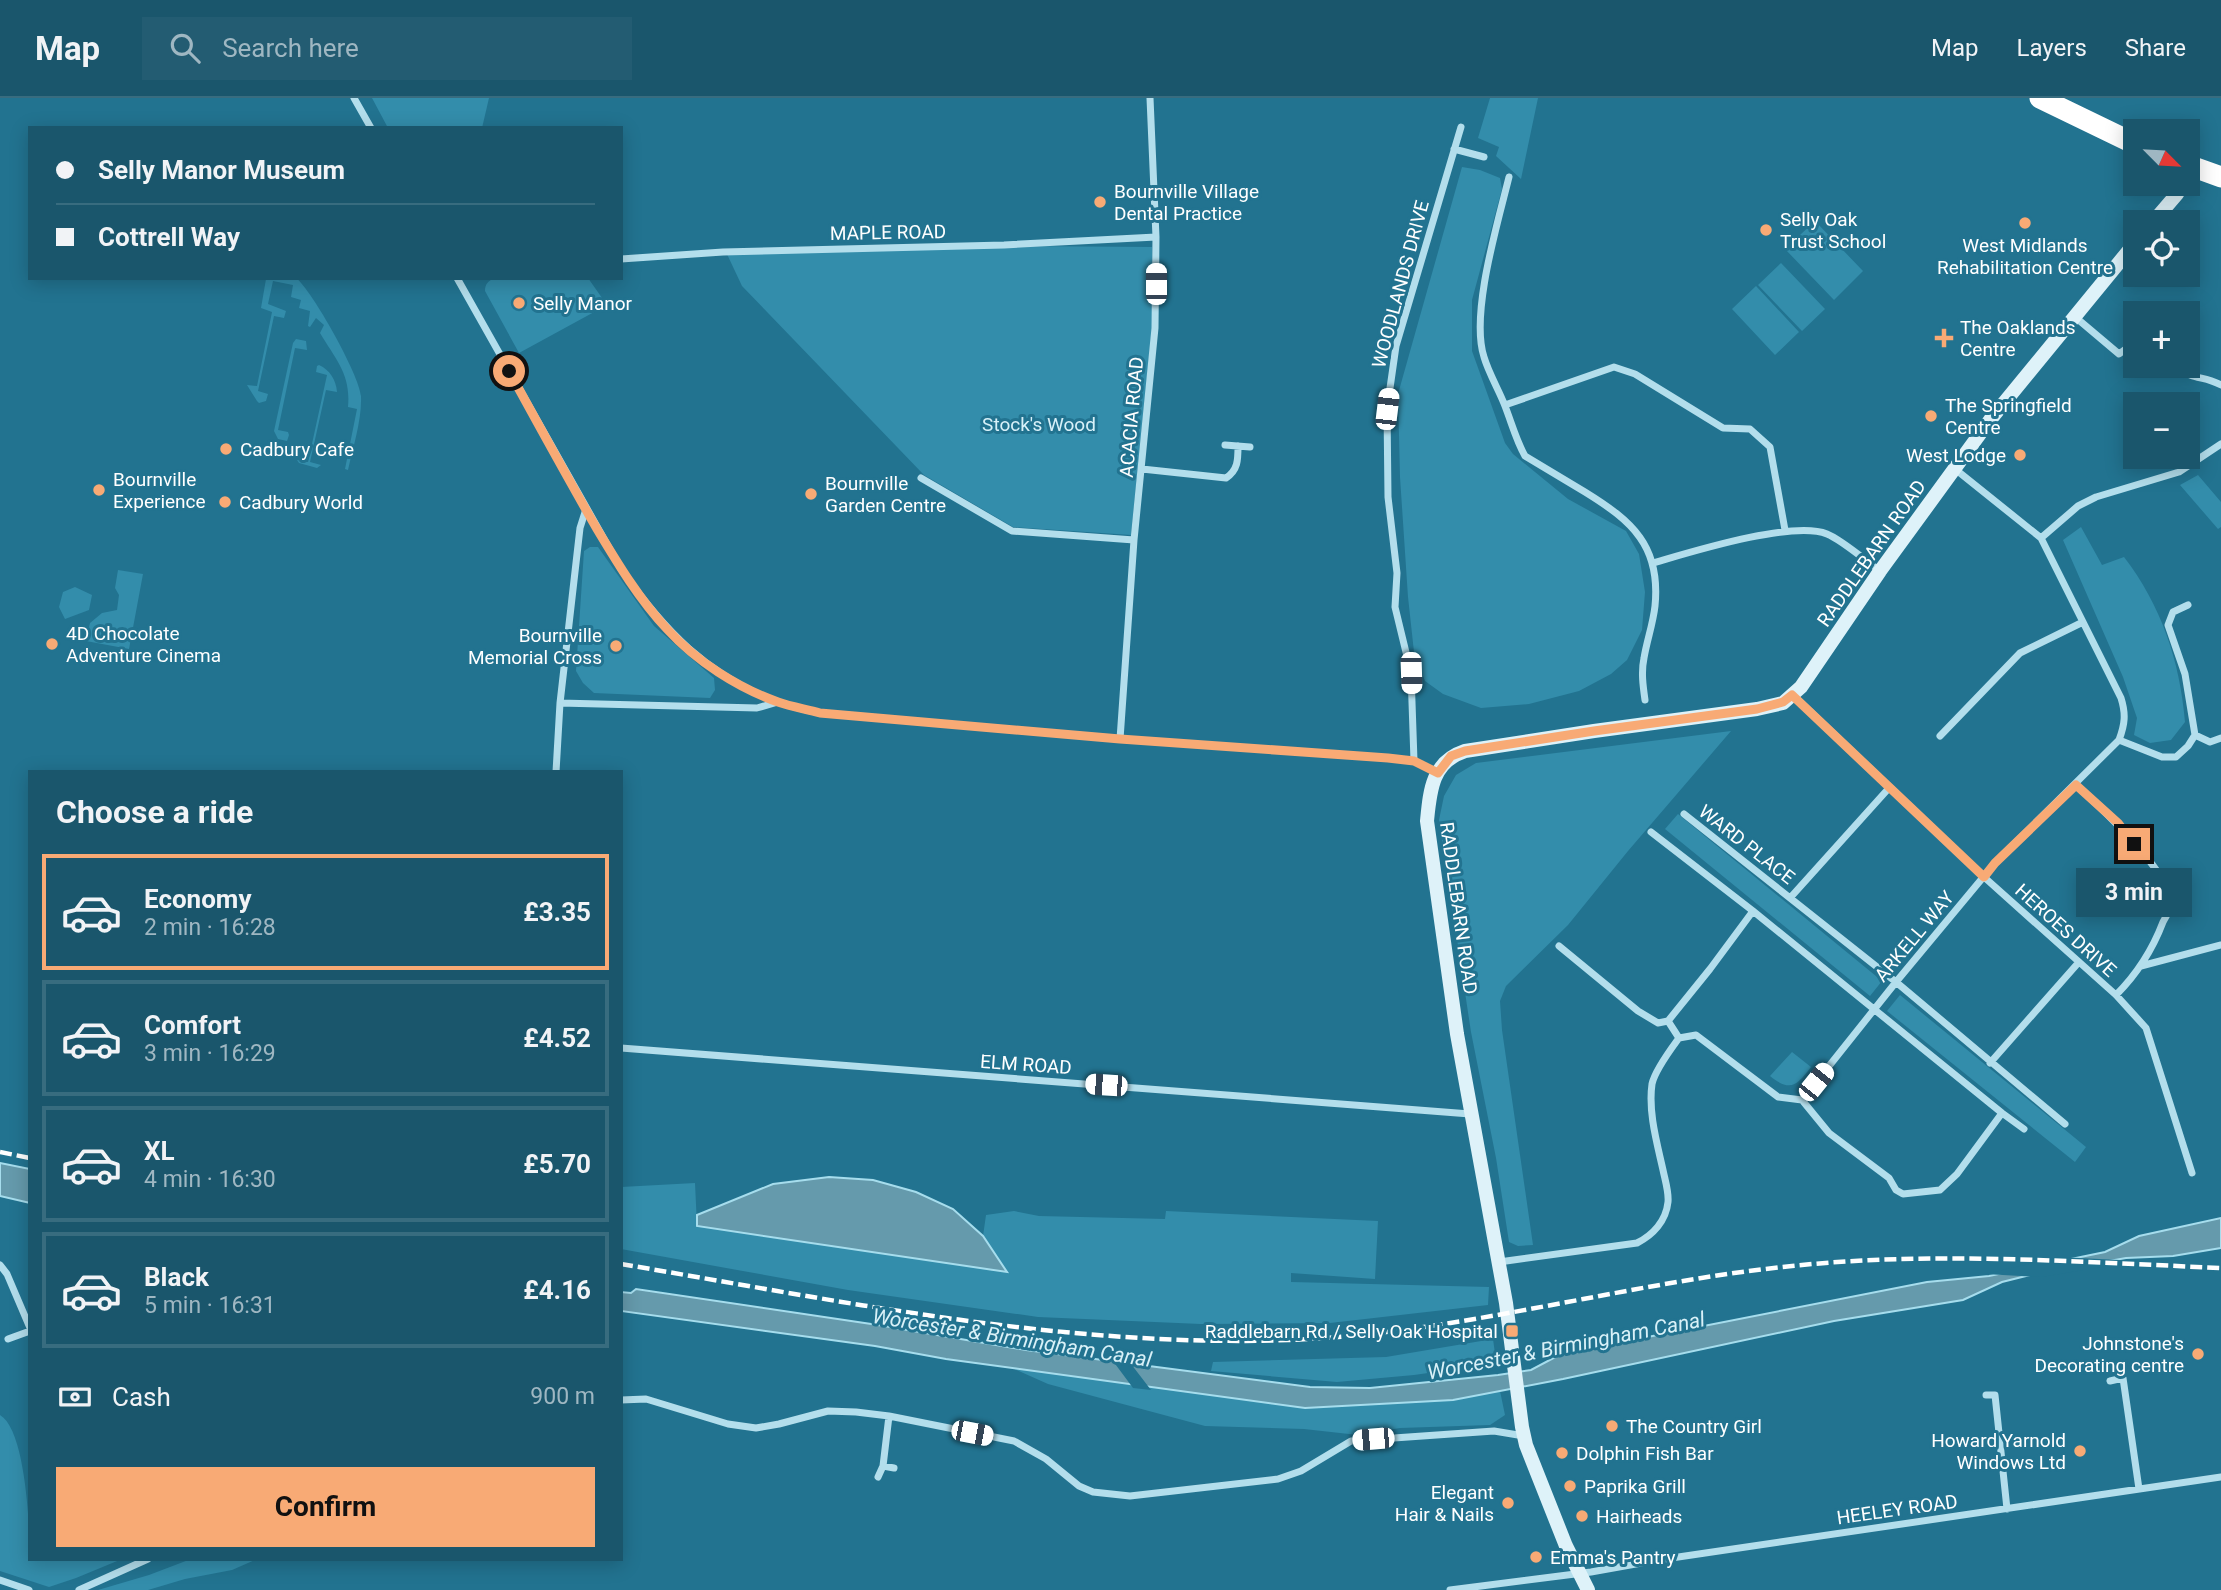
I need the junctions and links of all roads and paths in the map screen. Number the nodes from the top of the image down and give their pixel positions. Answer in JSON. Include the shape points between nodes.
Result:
{"nodes":[{"id":1,"x":354,"y":98,"type":"edge"},
{"id":2,"x":1150,"y":98,"type":"edge"},
{"id":3,"x":2040,"y":98,"type":"edge"},
{"id":4,"x":370,"y":126,"type":"edge"},
{"id":5,"x":1461,"y":127,"type":"dead end"},
{"id":6,"x":2123,"y":138,"type":"edge"},
{"id":7,"x":1454,"y":149,"type":"junction"},
{"id":8,"x":1484,"y":157,"type":"dead end"},
{"id":9,"x":2200,"y":174,"type":"edge"},
{"id":10,"x":1509,"y":177,"type":"dead end"},
{"id":11,"x":2221,"y":177,"type":"edge"},
{"id":12,"x":2175,"y":196,"type":"edge"},
{"id":13,"x":2163,"y":210,"type":"edge"},
{"id":14,"x":1156,"y":237,"type":"junction"},
{"id":15,"x":2123,"y":257,"type":"edge"},
{"id":16,"x":623,"y":259,"type":"edge"},
{"id":17,"x":458,"y":280,"type":"edge"},
{"id":18,"x":2074,"y":316,"type":"junction"},
{"id":19,"x":2123,"y":351,"type":"edge"},
{"id":20,"x":2200,"y":377,"type":"edge"},
{"id":21,"x":2221,"y":385,"type":"edge"},
{"id":22,"x":1505,"y":405,"type":"junction"},
{"id":23,"x":2221,"y":444,"type":"edge"},
{"id":24,"x":1225,"y":445,"type":"dead end"},
{"id":25,"x":1238,"y":446,"type":"junction"},
{"id":26,"x":1251,"y":447,"type":"dead end"},
{"id":27,"x":1142,"y":468,"type":"junction"},
{"id":28,"x":1955,"y":469,"type":"junction"},
{"id":29,"x":921,"y":478,"type":"dead end"},
{"id":30,"x":586,"y":509,"type":"junction"},
{"id":31,"x":1785,"y":530,"type":"junction"},
{"id":32,"x":2041,"y":538,"type":"junction"},
{"id":33,"x":1134,"y":540,"type":"junction"},
{"id":34,"x":1653,"y":563,"type":"junction"},
{"id":35,"x":1880,"y":571,"type":"junction"},
{"id":36,"x":2188,"y":605,"type":"dead end"},
{"id":37,"x":2083,"y":622,"type":"junction"},
{"id":38,"x":1792,"y":695,"type":"junction"},
{"id":39,"x":1645,"y":700,"type":"dead end"},
{"id":40,"x":560,"y":702,"type":"junction"},
{"id":41,"x":778,"y":702,"type":"junction"},
{"id":42,"x":2194,"y":735,"type":"junction"},
{"id":43,"x":1940,"y":736,"type":"dead end"},
{"id":44,"x":2221,"y":738,"type":"edge"},
{"id":45,"x":1120,"y":739,"type":"junction"},
{"id":46,"x":2119,"y":740,"type":"junction"},
{"id":47,"x":1414,"y":761,"type":"junction"},
{"id":48,"x":556,"y":770,"type":"edge"},
{"id":49,"x":1438,"y":773,"type":"junction"},
{"id":50,"x":2076,"y":785,"type":"junction"},
{"id":51,"x":1889,"y":788,"type":"junction"},
{"id":52,"x":1684,"y":814,"type":"dead end"},
{"id":53,"x":1651,"y":832,"type":"dead end"},
{"id":54,"x":1984,"y":877,"type":"junction"},
{"id":55,"x":1790,"y":898,"type":"junction"},
{"id":56,"x":1753,"y":911,"type":"junction"},
{"id":57,"x":2221,"y":945,"type":"edge"},
{"id":58,"x":1559,"y":946,"type":"dead end"},
{"id":59,"x":2079,"y":962,"type":"junction"},
{"id":60,"x":2141,"y":966,"type":"junction"},
{"id":61,"x":1896,"y":982,"type":"junction"},
{"id":62,"x":2116,"y":995,"type":"junction"},
{"id":63,"x":1873,"y":1011,"type":"junction"},
{"id":64,"x":1668,"y":1021,"type":"junction"},
{"id":65,"x":1679,"y":1038,"type":"junction"},
{"id":66,"x":623,"y":1048,"type":"edge"},
{"id":67,"x":1990,"y":1063,"type":"junction"},
{"id":68,"x":1802,"y":1100,"type":"junction"},
{"id":69,"x":2002,"y":1113,"type":"junction"},
{"id":70,"x":1470,"y":1114,"type":"junction"},
{"id":71,"x":2065,"y":1124,"type":"dead end"},
{"id":72,"x":2024,"y":1129,"type":"dead end"},
{"id":73,"x":2192,"y":1172,"type":"dead end"},
{"id":74,"x":1498,"y":1262,"type":"junction"},
{"id":75,"x":0,"y":1265,"type":"edge"},
{"id":76,"x":28,"y":1325,"type":"edge"},
{"id":77,"x":28,"y":1331,"type":"edge"},
{"id":78,"x":8,"y":1339,"type":"dead end"},
{"id":79,"x":2109,"y":1381,"type":"dead end"},
{"id":80,"x":1986,"y":1395,"type":"dead end"},
{"id":81,"x":623,"y":1399,"type":"edge"},
{"id":82,"x":889,"y":1416,"type":"junction"},
{"id":83,"x":1524,"y":1436,"type":"junction"},
{"id":84,"x":883,"y":1466,"type":"junction"},
{"id":85,"x":894,"y":1468,"type":"dead end"},
{"id":86,"x":878,"y":1477,"type":"dead end"},
{"id":87,"x":2221,"y":1477,"type":"edge"},
{"id":88,"x":2139,"y":1489,"type":"junction"},
{"id":89,"x":2007,"y":1508,"type":"junction"},
{"id":90,"x":144,"y":1561,"type":"edge"},
{"id":91,"x":1578,"y":1574,"type":"junction"},
{"id":92,"x":0,"y":1580,"type":"edge"},
{"id":93,"x":29,"y":1590,"type":"edge"},
{"id":94,"x":79,"y":1590,"type":"edge"},
{"id":95,"x":1450,"y":1590,"type":"edge"},
{"id":96,"x":1588,"y":1590,"type":"edge"}],
"edges":[{"from":1,"to":4,"type":"street"},
{"from":2,"to":14,"type":"street","name":"ACACIA ROAD"},
{"from":3,"to":6,"type":"highway"},
{"from":5,"to":7,"type":"street","name":"WOODLANDS DRIVE"},
{"from":7,"to":8,"type":"street"},
{"from":7,"to":47,"type":"street","name":"WOODLANDS DRIVE","via":[[1396,346],[1387,409],[1395,607],[1411,673]]},
{"from":9,"to":11,"type":"highway"},
{"from":10,"to":22,"type":"street","via":[[1479,319],[1483,355]]},
{"from":12,"to":13,"type":"street"},
{"from":14,"to":16,"type":"street","name":"MAPLE ROAD"},
{"from":14,"to":27,"type":"street","name":"ACACIA ROAD","via":[[1156,328]]},
{"from":15,"to":18,"type":"street","name":"RADDLEBARN ROAD"},
{"from":17,"to":30,"type":"street"},
{"from":18,"to":19,"type":"street","via":[[2119,354]]},
{"from":18,"to":28,"type":"street","name":"RADDLEBARN ROAD"},
{"from":20,"to":21,"type":"street"},
{"from":22,"to":31,"type":"street","via":[[1614,367],[1627,370],[1723,428],[1750,429],[1770,447]]},
{"from":22,"to":34,"type":"street","via":[[1525,456],[1611,508],[1644,540]]},
{"from":23,"to":32,"type":"street","via":[[2179,472],[2078,506]]},
{"from":24,"to":25,"type":"street"},
{"from":25,"to":26,"type":"street"},
{"from":25,"to":27,"type":"street","via":[[1237,467],[1226,478]]},
{"from":27,"to":33,"type":"street","name":"ACACIA ROAD"},
{"from":28,"to":32,"type":"street"},
{"from":28,"to":35,"type":"street","name":"RADDLEBARN ROAD"},
{"from":29,"to":33,"type":"street","via":[[1012,531]]},
{"from":30,"to":40,"type":"street"},
{"from":30,"to":41,"type":"street","via":[[621,569],[669,631],[719,672]]},
{"from":31,"to":34,"type":"street"},
{"from":31,"to":35,"type":"street","via":[[1829,534]]},
{"from":32,"to":37,"type":"street"},
{"from":33,"to":45,"type":"street","name":"ACACIA ROAD"},
{"from":34,"to":39,"type":"street","via":[[1656,602],[1643,660]]},
{"from":35,"to":38,"type":"street","name":"RADDLEBARN ROAD"},
{"from":36,"to":42,"type":"street","via":[[2173,612],[2168,625],[2185,674]]},
{"from":37,"to":43,"type":"street","via":[[2020,653]]},
{"from":37,"to":46,"type":"street","via":[[2121,698],[2125,713]]},
{"from":38,"to":49,"type":"street","name":"RADDLEBARN ROAD","via":[[1757,709],[1465,751],[1451,756]]},
{"from":38,"to":51,"type":"street","name":"HEROES DRIVE"},
{"from":40,"to":41,"type":"street","via":[[757,708]]},
{"from":40,"to":48,"type":"street"},
{"from":41,"to":45,"type":"street","via":[[820,713]]},
{"from":42,"to":44,"type":"street","via":[[2210,742]]},
{"from":42,"to":46,"type":"street","via":[[2176,757],[2162,757]]},
{"from":45,"to":47,"type":"street"},
{"from":46,"to":50,"type":"street","name":"ARKELL WAY"},
{"from":47,"to":49,"type":"street"},
{"from":49,"to":70,"type":"street","name":"RADDLEBARN ROAD","via":[[1430,788],[1427,821]]},
{"from":50,"to":54,"type":"street","name":"ARKELL WAY"},
{"from":50,"to":60,"type":"street","via":[[2118,823],[2166,884],[2171,904]]},
{"from":51,"to":54,"type":"street","name":"HEROES DRIVE"},
{"from":51,"to":55,"type":"street","name":"WARD PLACE"},
{"from":52,"to":55,"type":"street","name":"WARD PLACE"},
{"from":53,"to":56,"type":"street"},
{"from":54,"to":59,"type":"street","name":"HEROES DRIVE"},
{"from":54,"to":61,"type":"street","name":"ARKELL WAY"},
{"from":55,"to":61,"type":"street","name":"WARD PLACE"},
{"from":56,"to":63,"type":"street"},
{"from":56,"to":64,"type":"street"},
{"from":57,"to":60,"type":"street"},
{"from":58,"to":64,"type":"street","via":[[1638,1011],[1658,1023]]},
{"from":59,"to":62,"type":"street","name":"HEROES DRIVE"},
{"from":59,"to":67,"type":"street"},
{"from":60,"to":62,"type":"street"},
{"from":61,"to":63,"type":"street","name":"ARKELL WAY"},
{"from":61,"to":67,"type":"street","name":"WARD PLACE"},
{"from":62,"to":73,"type":"street","name":"HEROES DRIVE","via":[[2146,1028]]},
{"from":63,"to":68,"type":"street","name":"ARKELL WAY"},
{"from":63,"to":69,"type":"street"},
{"from":64,"to":65,"type":"street"},
{"from":65,"to":68,"type":"street","via":[[1696,1035],[1778,1097]]},
{"from":65,"to":74,"type":"street","via":[[1653,1081],[1654,1130],[1669,1199],[1656,1231],[1637,1243]]},
{"from":66,"to":70,"type":"street","name":"ELM ROAD"},
{"from":67,"to":71,"type":"street","name":"WARD PLACE"},
{"from":68,"to":69,"type":"street","via":[[1829,1133],[1903,1194],[1940,1190]]},
{"from":69,"to":72,"type":"street"},
{"from":70,"to":74,"type":"street","name":"RADDLEBARN ROAD"},
{"from":74,"to":83,"type":"street","name":"RADDLEBARN ROAD"},
{"from":75,"to":76,"type":"street"},
{"from":77,"to":78,"type":"street"},
{"from":79,"to":88,"type":"street","via":[[2123,1378]]},
{"from":80,"to":89,"type":"street","via":[[1995,1395]]},
{"from":81,"to":82,"type":"street","via":[[646,1399],[756,1428],[828,1411]]},
{"from":82,"to":83,"type":"street","via":[[1014,1441],[1079,1486],[1130,1496],[1278,1479],[1301,1471],[1351,1441],[1494,1431]]},
{"from":82,"to":84,"type":"street"},
{"from":83,"to":91,"type":"street","name":"RADDLEBARN ROAD"},
{"from":84,"to":85,"type":"street"},
{"from":84,"to":86,"type":"street"},
{"from":87,"to":88,"type":"street","name":"HEELEY ROAD"},
{"from":88,"to":89,"type":"street","name":"HEELEY ROAD"},
{"from":89,"to":91,"type":"street","name":"HEELEY ROAD"},
{"from":90,"to":94,"type":"street"},
{"from":91,"to":95,"type":"street","name":"HEELEY ROAD"},
{"from":91,"to":96,"type":"street","name":"RADDLEBARN ROAD"},
{"from":92,"to":93,"type":"street"}]}
